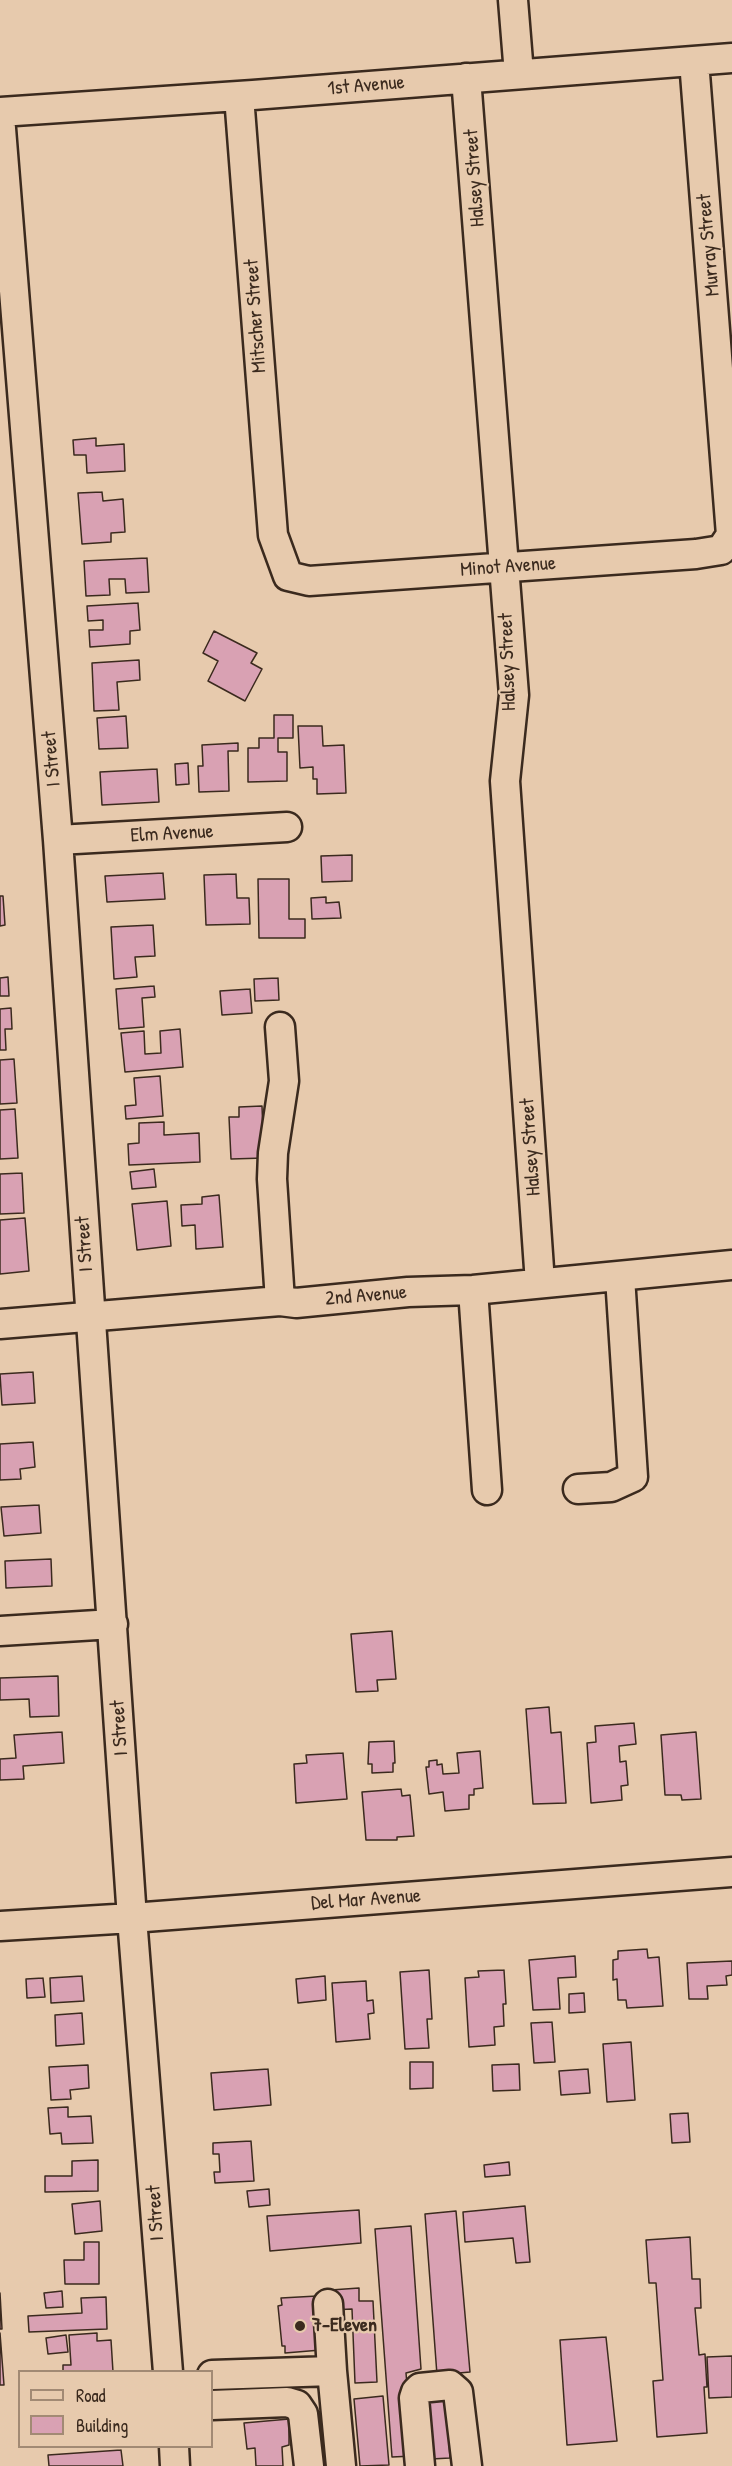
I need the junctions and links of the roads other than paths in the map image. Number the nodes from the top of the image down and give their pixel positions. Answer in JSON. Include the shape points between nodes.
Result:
{"nodes":[{"id":1,"x":513,"y":0,"type":"edge"},
{"id":2,"x":732,"y":58,"type":"edge"},
{"id":3,"x":694,"y":61,"type":"junction"},
{"id":4,"x":519,"y":74,"type":"junction"},
{"id":5,"x":466,"y":78,"type":"junction"},
{"id":6,"x":239,"y":96,"type":"junction"},
{"id":7,"x":0,"y":114,"type":"edge"},
{"id":8,"x":729,"y":502,"type":"joint"},
{"id":9,"x":273,"y":535,"type":"joint"},
{"id":10,"x":503,"y":567,"type":"junction"},
{"id":11,"x":287,"y":827,"type":"dead end"},
{"id":12,"x":58,"y":840,"type":"junction"},
{"id":13,"x":280,"y":1027,"type":"dead end"},
{"id":14,"x":732,"y":1265,"type":"edge"},
{"id":15,"x":620,"y":1277,"type":"junction"},
{"id":16,"x":540,"y":1283,"type":"junction"},
{"id":17,"x":473,"y":1290,"type":"junction"},
{"id":18,"x":280,"y":1301,"type":"junction"},
{"id":19,"x":90,"y":1317,"type":"junction"},
{"id":20,"x":0,"y":1324,"type":"edge"},
{"id":21,"x":578,"y":1489,"type":"dead end"},
{"id":22,"x":488,"y":1490,"type":"dead end"},
{"id":23,"x":113,"y":1624,"type":"junction"},
{"id":24,"x":0,"y":1632,"type":"edge"},
{"id":25,"x":732,"y":1872,"type":"edge"},
{"id":26,"x":132,"y":1918,"type":"junction"},
{"id":27,"x":0,"y":1926,"type":"edge"},
{"id":28,"x":328,"y":2304,"type":"dead end"},
{"id":29,"x":168,"y":2370,"type":"edge"},
{"id":30,"x":332,"y":2371,"type":"junction"},
{"id":31,"x":213,"y":2375,"type":"edge"},
{"id":32,"x":213,"y":2405,"type":"edge"},
{"id":33,"x":174,"y":2448,"type":"edge"},
{"id":34,"x":175,"y":2466,"type":"edge"},
{"id":35,"x":309,"y":2466,"type":"edge"},
{"id":36,"x":341,"y":2466,"type":"edge"},
{"id":37,"x":420,"y":2466,"type":"edge"},
{"id":38,"x":467,"y":2466,"type":"edge"}],
"edges":[{"from":1,"to":4,"type":"street"},
{"from":2,"to":3,"type":"street","name":"1st Avenue"},
{"from":3,"to":4,"type":"street","name":"1st Avenue"},
{"from":3,"to":8,"type":"street","name":"Murray Street"},
{"from":4,"to":5,"type":"street","name":"1st Avenue"},
{"from":5,"to":6,"type":"street","name":"1st Avenue"},
{"from":5,"to":10,"type":"street","name":"Halsey Street"},
{"from":6,"to":7,"type":"street","name":"1st Avenue"},
{"from":6,"to":9,"type":"street","name":"Mitscher Street"},
{"from":7,"to":12,"type":"street","name":"I Street"},
{"from":8,"to":10,"type":"street","name":"Minot Avenue","via":[[731,535],[721,550]]},
{"from":9,"to":10,"type":"street","name":"Minot Avenue","via":[[288,576],[309,580]]},
{"from":10,"to":16,"type":"street","name":"Halsey Street","via":[[513,694],[505,781]]},
{"from":11,"to":12,"type":"street","name":"Elm Avenue"},
{"from":12,"to":19,"type":"street","name":"I Street"},
{"from":13,"to":18,"type":"street","via":[[284,1081],[272,1179]]},
{"from":14,"to":15,"type":"street","name":"2nd Avenue"},
{"from":15,"to":16,"type":"street","name":"2nd Avenue"},
{"from":15,"to":21,"type":"street","via":[[633,1477],[611,1487]]},
{"from":16,"to":17,"type":"street","name":"2nd Avenue"},
{"from":17,"to":18,"type":"street","name":"2nd Avenue"},
{"from":17,"to":22,"type":"street"},
{"from":18,"to":19,"type":"street","name":"2nd Avenue"},
{"from":19,"to":20,"type":"street","name":"2nd Avenue"},
{"from":19,"to":23,"type":"street","name":"I Street"},
{"from":23,"to":24,"type":"street"},
{"from":23,"to":26,"type":"street","name":"I Street"},
{"from":25,"to":26,"type":"street","name":"Del Mar Avenue"},
{"from":26,"to":27,"type":"street","name":"Del Mar Avenue"},
{"from":26,"to":29,"type":"street","name":"I Street"},
{"from":28,"to":30,"type":"street"},
{"from":30,"to":31,"type":"street"},
{"from":30,"to":36,"type":"street"},
{"from":32,"to":35,"type":"street","via":[[297,2405],[303,2414]]},
{"from":33,"to":34,"type":"street"},
{"from":37,"to":38,"type":"street","via":[[416,2392],[420,2388],[450,2385],[459,2392]]}]}
